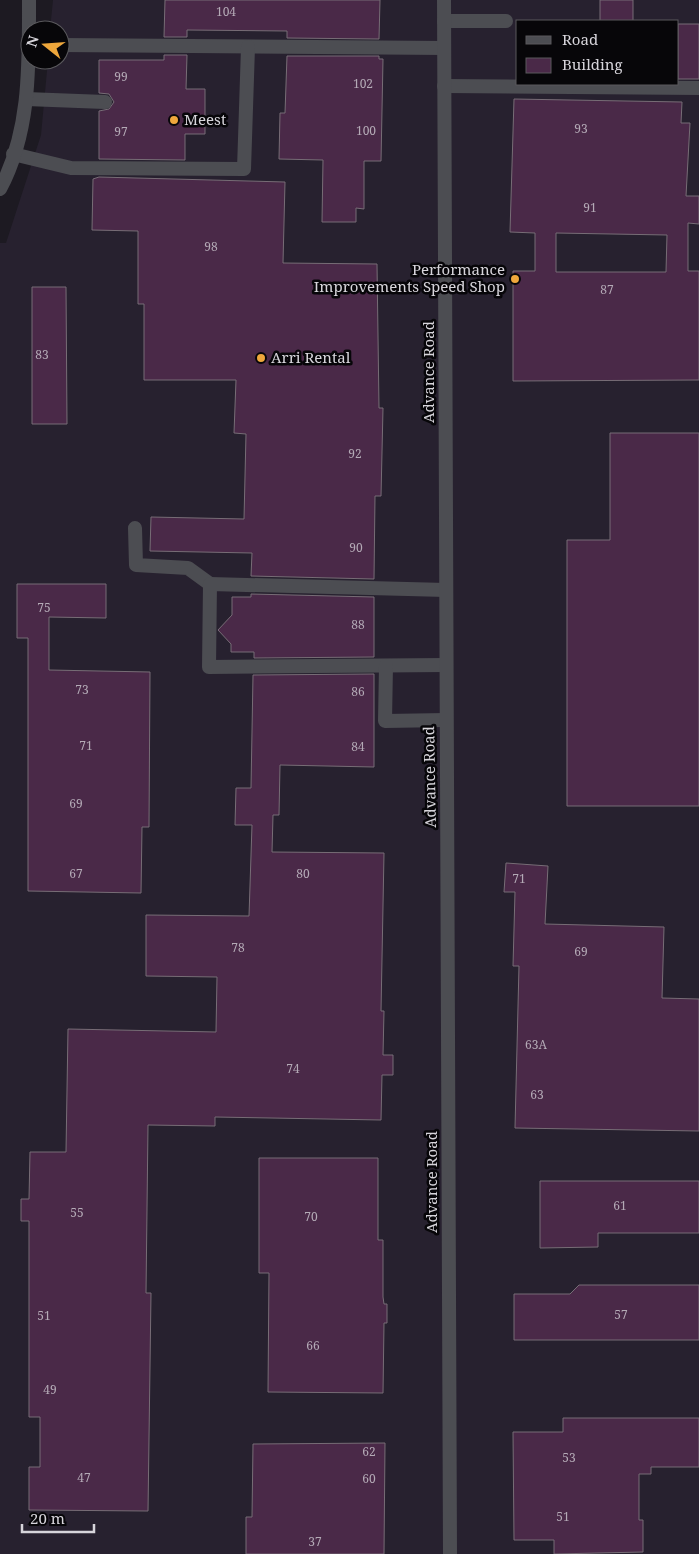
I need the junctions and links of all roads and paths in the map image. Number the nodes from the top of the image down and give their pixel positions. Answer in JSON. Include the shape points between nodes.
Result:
{"nodes":[{"id":1,"x":29,"y":0,"type":"edge"},
{"id":2,"x":444,"y":0,"type":"edge"},
{"id":3,"x":29,"y":20,"type":"edge"},
{"id":4,"x":444,"y":21,"type":"junction"},
{"id":5,"x":506,"y":21,"type":"dead end"},
{"id":6,"x":70,"y":46,"type":"edge"},
{"id":7,"x":248,"y":47,"type":"junction"},
{"id":8,"x":444,"y":48,"type":"junction"},
{"id":9,"x":28,"y":70,"type":"edge"},
{"id":10,"x":444,"y":86,"type":"junction"},
{"id":11,"x":699,"y":88,"type":"edge"},
{"id":12,"x":26,"y":99,"type":"junction"},
{"id":13,"x":105,"y":102,"type":"dead end"},
{"id":14,"x":13,"y":154,"type":"junction"},
{"id":15,"x":0,"y":188,"type":"edge"},
{"id":16,"x":135,"y":528,"type":"dead end"},
{"id":17,"x":210,"y":584,"type":"junction"},
{"id":18,"x":446,"y":590,"type":"junction"},
{"id":19,"x":446,"y":665,"type":"junction"},
{"id":20,"x":386,"y":666,"type":"junction"},
{"id":21,"x":446,"y":720,"type":"junction"},
{"id":22,"x":450,"y":1554,"type":"edge"}],
"edges":[{"from":1,"to":3,"type":"street"},
{"from":2,"to":4,"type":"street","name":"Advance Road"},
{"from":4,"to":5,"type":"street"},
{"from":4,"to":8,"type":"street","name":"Advance Road"},
{"from":6,"to":7,"type":"street"},
{"from":7,"to":8,"type":"street"},
{"from":7,"to":14,"type":"street","via":[[244,169],[70,168]]},
{"from":8,"to":10,"type":"street","name":"Advance Road"},
{"from":9,"to":12,"type":"street"},
{"from":10,"to":11,"type":"street"},
{"from":10,"to":18,"type":"street","name":"Advance Road"},
{"from":12,"to":13,"type":"street"},
{"from":12,"to":14,"type":"street"},
{"from":14,"to":15,"type":"street"},
{"from":16,"to":17,"type":"street","via":[[136,565],[188,568]]},
{"from":17,"to":18,"type":"street"},
{"from":17,"to":20,"type":"street","via":[[209,667]]},
{"from":18,"to":19,"type":"street","name":"Advance Road"},
{"from":19,"to":20,"type":"street"},
{"from":19,"to":21,"type":"street","name":"Advance Road"},
{"from":20,"to":21,"type":"street","via":[[385,721]]},
{"from":21,"to":22,"type":"street","name":"Advance Road"}]}
